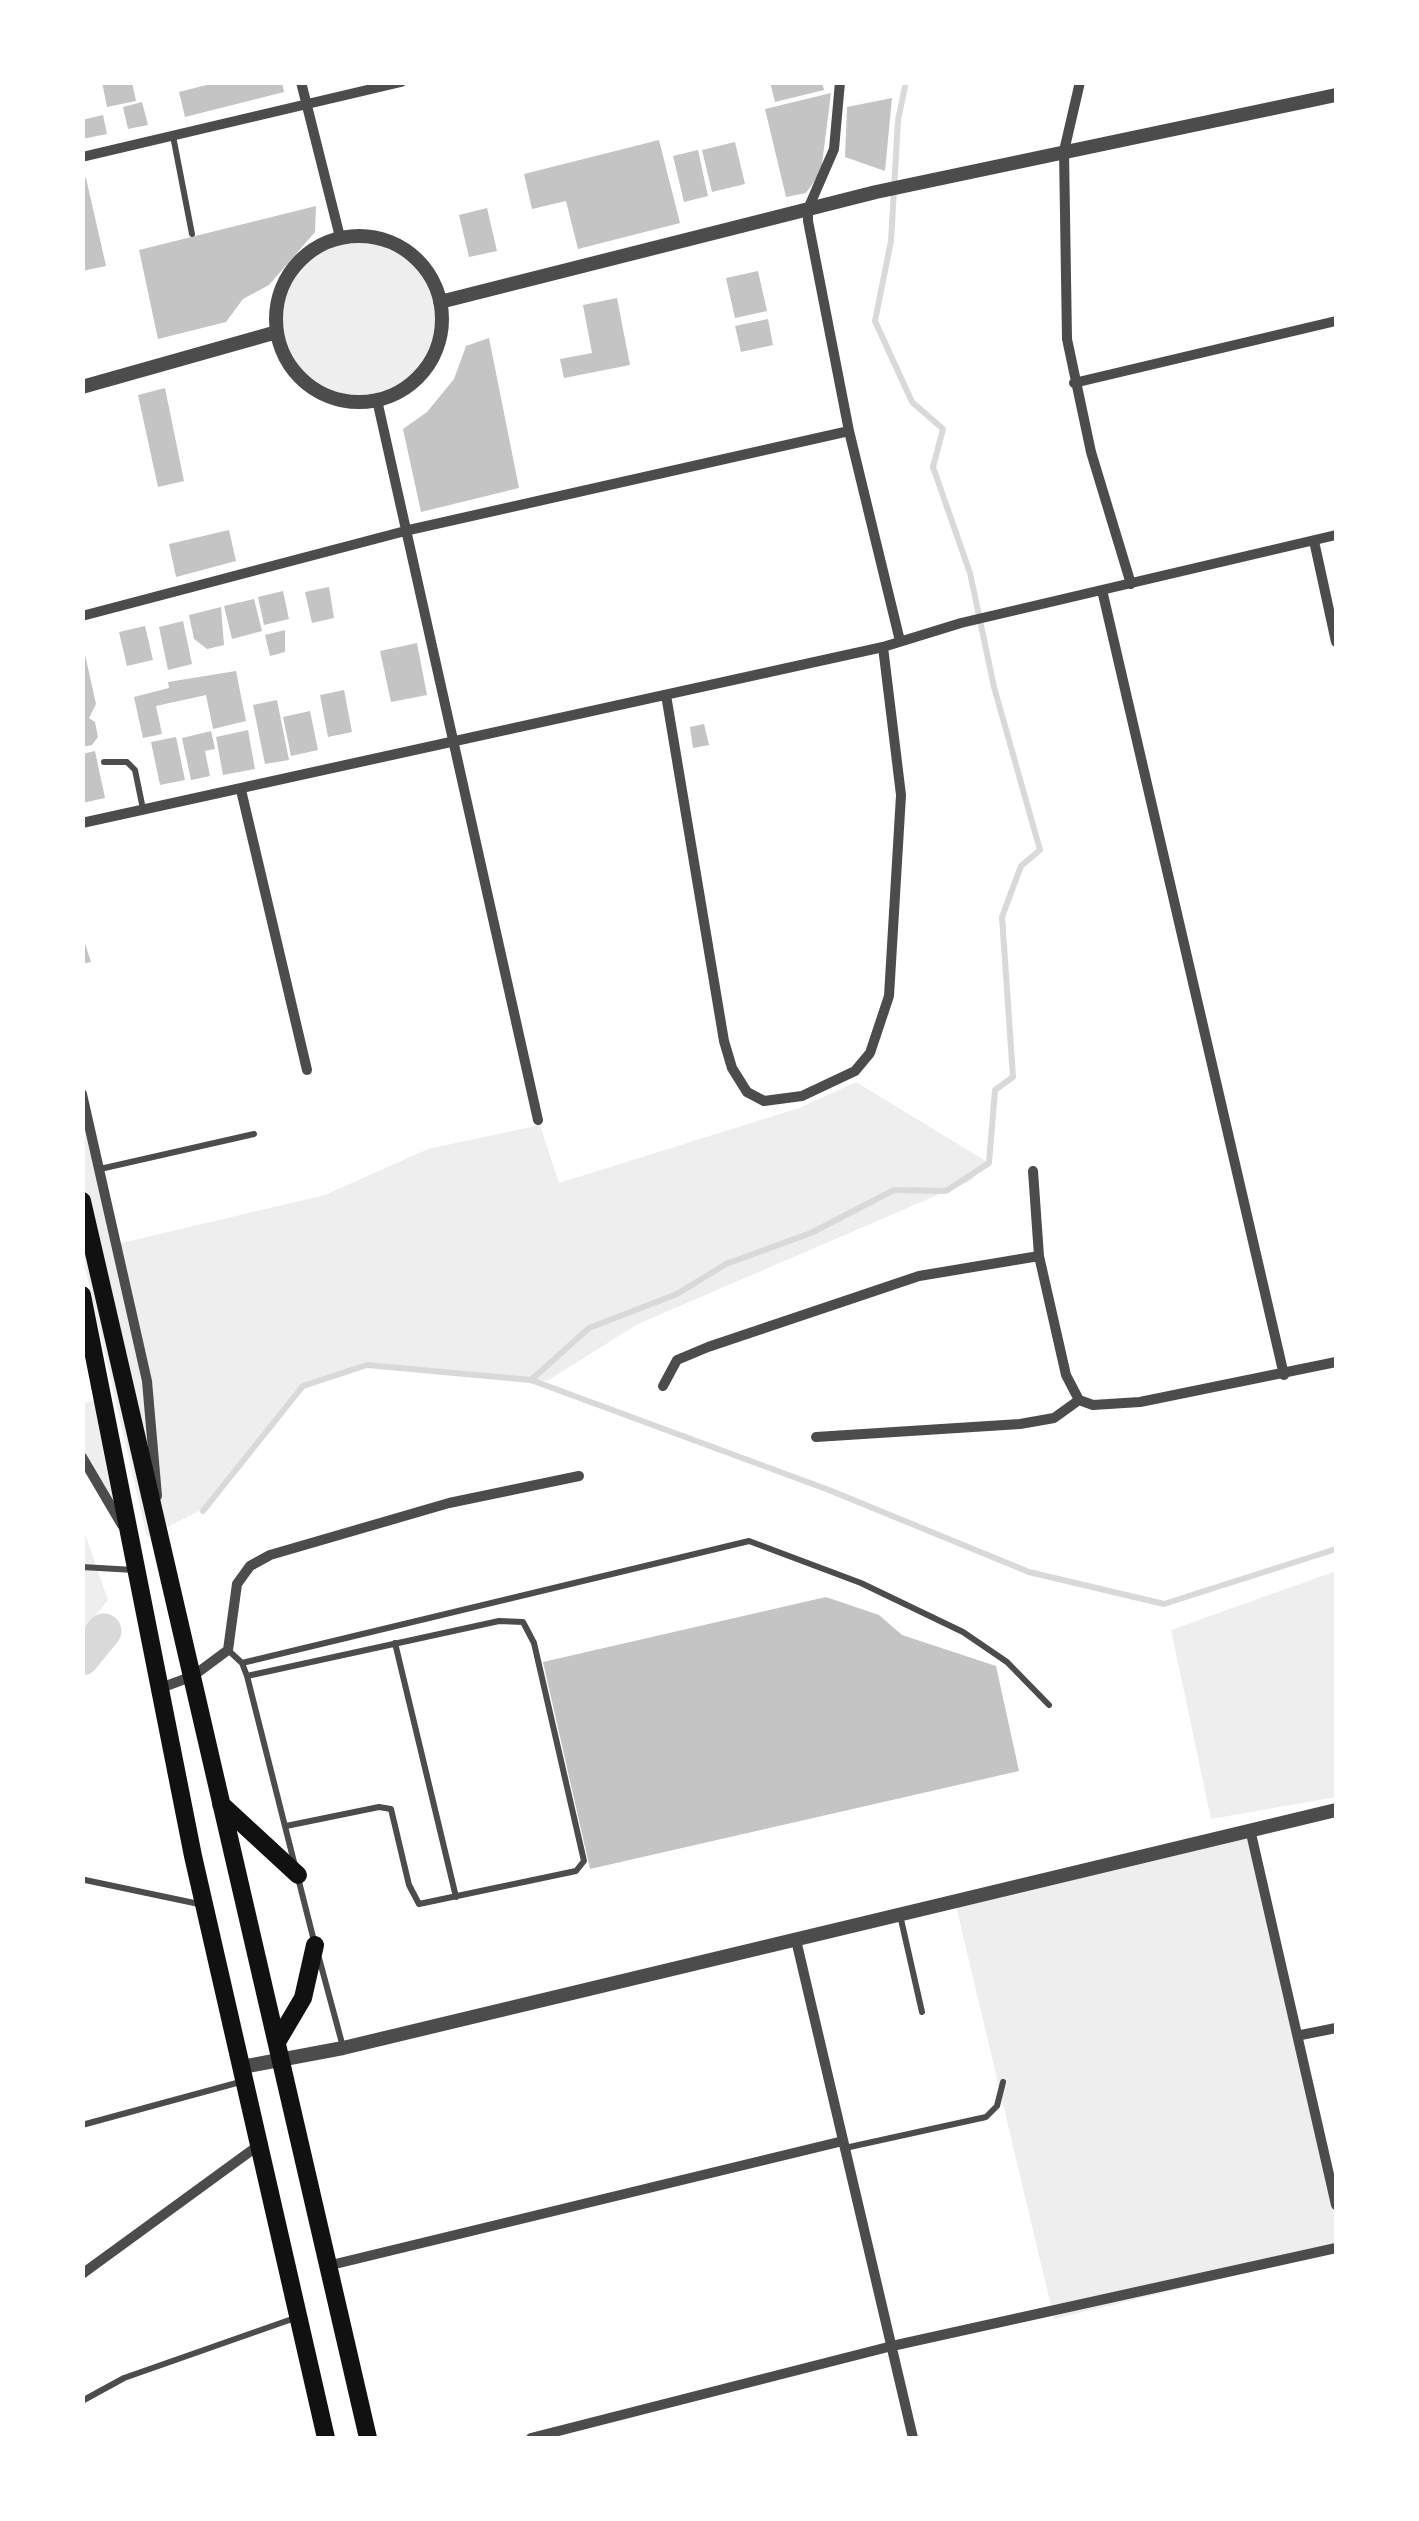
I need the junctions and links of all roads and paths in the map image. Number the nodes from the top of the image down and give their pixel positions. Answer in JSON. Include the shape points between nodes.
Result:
{"nodes":[{"id":1,"x":301,"y":82,"type":"edge"},
{"id":2,"x":401,"y":82,"type":"edge"},
{"id":3,"x":840,"y":82,"type":"edge"},
{"id":4,"x":1080,"y":82,"type":"edge"},
{"id":5,"x":1336,"y":95,"type":"edge"},
{"id":6,"x":306,"y":105,"type":"junction"},
{"id":7,"x":173,"y":136,"type":"junction"},
{"id":8,"x":1064,"y":152,"type":"junction"},
{"id":9,"x":82,"y":157,"type":"edge"},
{"id":10,"x":808,"y":209,"type":"junction"},
{"id":11,"x":192,"y":234,"type":"dead end"},
{"id":12,"x":340,"y":237,"type":"junction"},
{"id":13,"x":440,"y":302,"type":"junction"},
{"id":14,"x":1336,"y":321,"type":"edge"},
{"id":15,"x":277,"y":332,"type":"junction"},
{"id":16,"x":1074,"y":382,"type":"junction"},
{"id":17,"x":82,"y":387,"type":"edge"},
{"id":18,"x":377,"y":400,"type":"junction"},
{"id":19,"x":848,"y":432,"type":"junction"},
{"id":20,"x":409,"y":530,"type":"junction"},
{"id":21,"x":1336,"y":536,"type":"edge"},
{"id":22,"x":1314,"y":541,"type":"junction"},
{"id":23,"x":1130,"y":584,"type":"junction"},
{"id":24,"x":1102,"y":590,"type":"junction"},
{"id":25,"x":82,"y":616,"type":"edge"},
{"id":26,"x":900,"y":642,"type":"junction"},
{"id":27,"x":1336,"y":642,"type":"edge"},
{"id":28,"x":883,"y":646,"type":"junction"},
{"id":29,"x":666,"y":694,"type":"junction"},
{"id":30,"x":452,"y":739,"type":"junction"},
{"id":31,"x":104,"y":762,"type":"dead end"},
{"id":32,"x":241,"y":790,"type":"junction"},
{"id":33,"x":143,"y":810,"type":"junction"},
{"id":34,"x":82,"y":823,"type":"edge"},
{"id":35,"x":307,"y":1070,"type":"dead end"},
{"id":36,"x":82,"y":1094,"type":"edge"},
{"id":37,"x":538,"y":1120,"type":"dead end"},
{"id":38,"x":254,"y":1134,"type":"dead end"},
{"id":39,"x":100,"y":1169,"type":"junction"},
{"id":40,"x":1033,"y":1171,"type":"dead end"},
{"id":41,"x":82,"y":1201,"type":"edge"},
{"id":42,"x":1039,"y":1256,"type":"junction"},
{"id":43,"x":82,"y":1295,"type":"edge"},
{"id":44,"x":1336,"y":1362,"type":"edge"},
{"id":45,"x":1284,"y":1375,"type":"junction"},
{"id":46,"x":664,"y":1386,"type":"dead end"},
{"id":47,"x":1079,"y":1400,"type":"junction"},
{"id":48,"x":816,"y":1438,"type":"dead end"},
{"id":49,"x":82,"y":1457,"type":"edge"},
{"id":50,"x":579,"y":1476,"type":"dead end"},
{"id":51,"x":129,"y":1536,"type":"junction"},
{"id":52,"x":159,"y":1537,"type":"junction"},
{"id":53,"x":82,"y":1566,"type":"edge"},
{"id":54,"x":136,"y":1570,"type":"junction"},
{"id":55,"x":395,"y":1643,"type":"junction"},
{"id":56,"x":228,"y":1650,"type":"junction"},
{"id":57,"x":242,"y":1663,"type":"junction"},
{"id":58,"x":193,"y":1676,"type":"junction"},
{"id":59,"x":246,"y":1676,"type":"junction"},
{"id":60,"x":158,"y":1690,"type":"junction"},
{"id":61,"x":1050,"y":1704,"type":"dead end"},
{"id":62,"x":221,"y":1804,"type":"junction"},
{"id":63,"x":1336,"y":1810,"type":"edge"},
{"id":64,"x":286,"y":1826,"type":"junction"},
{"id":65,"x":1250,"y":1829,"type":"junction"},
{"id":66,"x":298,"y":1874,"type":"junction"},
{"id":67,"x":85,"y":1880,"type":"dead end"},
{"id":68,"x":456,"y":1897,"type":"junction"},
{"id":69,"x":205,"y":1904,"type":"junction"},
{"id":70,"x":900,"y":1916,"type":"junction"},
{"id":71,"x":796,"y":1940,"type":"junction"},
{"id":72,"x":315,"y":1945,"type":"junction"},
{"id":73,"x":922,"y":2012,"type":"dead end"},
{"id":74,"x":1336,"y":2028,"type":"edge"},
{"id":75,"x":1301,"y":2036,"type":"junction"},
{"id":76,"x":344,"y":2048,"type":"junction"},
{"id":77,"x":278,"y":2052,"type":"junction"},
{"id":78,"x":244,"y":2074,"type":"junction"},
{"id":79,"x":1003,"y":2082,"type":"dead end"},
{"id":80,"x":82,"y":2125,"type":"edge"},
{"id":81,"x":260,"y":2144,"type":"junction"},
{"id":82,"x":844,"y":2144,"type":"junction"},
{"id":83,"x":1336,"y":2204,"type":"edge"},
{"id":84,"x":1336,"y":2248,"type":"edge"},
{"id":85,"x":326,"y":2266,"type":"junction"},
{"id":86,"x":82,"y":2274,"type":"edge"},
{"id":87,"x":298,"y":2317,"type":"junction"},
{"id":88,"x":892,"y":2346,"type":"junction"},
{"id":89,"x":82,"y":2401,"type":"edge"},
{"id":90,"x":326,"y":2438,"type":"edge"},
{"id":91,"x":368,"y":2438,"type":"edge"},
{"id":92,"x":531,"y":2438,"type":"edge"},
{"id":93,"x":913,"y":2438,"type":"edge"}],
"edges":[{"from":1,"to":6,"type":"street"},
{"from":2,"to":6,"type":"street"},
{"from":3,"to":10,"type":"street","via":[[834,148]]},
{"from":4,"to":8,"type":"street"},
{"from":5,"to":8,"type":"street"},
{"from":6,"to":7,"type":"street"},
{"from":6,"to":12,"type":"street"},
{"from":7,"to":9,"type":"street"},
{"from":7,"to":11,"type":"lane"},
{"from":8,"to":10,"type":"street"},
{"from":8,"to":16,"type":"street","via":[[1067,339]]},
{"from":10,"to":13,"type":"street"},
{"from":10,"to":19,"type":"street"},
{"from":12,"to":13,"type":"street","via":[[396,244],[425,267]]},
{"from":12,"to":15,"type":"street","via":[[314,248],[286,278]]},
{"from":13,"to":18,"type":"street","via":[[441,334],[429,364],[406,388]]},
{"from":14,"to":16,"type":"street"},
{"from":15,"to":17,"type":"street"},
{"from":15,"to":18,"type":"street","via":[[289,364],[313,388],[344,401]]},
{"from":16,"to":23,"type":"street"},
{"from":18,"to":20,"type":"street"},
{"from":19,"to":20,"type":"street"},
{"from":19,"to":26,"type":"street"},
{"from":20,"to":25,"type":"street"},
{"from":20,"to":30,"type":"street"},
{"from":21,"to":22,"type":"street"},
{"from":22,"to":23,"type":"street"},
{"from":22,"to":27,"type":"street"},
{"from":23,"to":24,"type":"street"},
{"from":24,"to":26,"type":"street"},
{"from":24,"to":45,"type":"street"},
{"from":26,"to":28,"type":"street"},
{"from":28,"to":29,"type":"street"},
{"from":28,"to":29,"type":"street","via":[[901,794],[889,996],[880,1031],[855,1071],[802,1096],[764,1101],[747,1092],[732,1068]]},
{"from":29,"to":30,"type":"street"},
{"from":30,"to":32,"type":"street"},
{"from":30,"to":37,"type":"street"},
{"from":31,"to":33,"type":"lane","via":[[128,762],[135,770]]},
{"from":32,"to":33,"type":"street"},
{"from":32,"to":35,"type":"street"},
{"from":33,"to":34,"type":"street"},
{"from":36,"to":39,"type":"street"},
{"from":38,"to":39,"type":"lane"},
{"from":39,"to":52,"type":"street","via":[[147,1381]]},
{"from":40,"to":42,"type":"street"},
{"from":41,"to":52,"type":"main road"},
{"from":42,"to":46,"type":"street","via":[[920,1276],[708,1348],[677,1360]]},
{"from":42,"to":47,"type":"street","via":[[1066,1375]]},
{"from":43,"to":51,"type":"main road"},
{"from":44,"to":45,"type":"street"},
{"from":45,"to":47,"type":"street","via":[[1140,1402]]},
{"from":47,"to":48,"type":"street","via":[[1054,1418],[1020,1424]]},
{"from":49,"to":51,"type":"street"},
{"from":50,"to":56,"type":"street","via":[[450,1503],[270,1555],[236,1584]]},
{"from":51,"to":54,"type":"main road"},
{"from":52,"to":58,"type":"main road"},
{"from":53,"to":54,"type":"lane"},
{"from":54,"to":60,"type":"main road"},
{"from":55,"to":59,"type":"lane"},
{"from":55,"to":68,"type":"lane"},
{"from":55,"to":68,"type":"lane","via":[[523,1622],[552,1720],[582,1866]]},
{"from":56,"to":57,"type":"lane"},
{"from":56,"to":58,"type":"street"},
{"from":57,"to":59,"type":"lane"},
{"from":57,"to":61,"type":"lane","via":[[750,1541],[964,1632]]},
{"from":58,"to":60,"type":"street"},
{"from":58,"to":62,"type":"main road"},
{"from":59,"to":64,"type":"lane"},
{"from":60,"to":69,"type":"main road"},
{"from":62,"to":66,"type":"main road"},
{"from":62,"to":77,"type":"main road"},
{"from":63,"to":65,"type":"street"},
{"from":64,"to":66,"type":"lane"},
{"from":64,"to":68,"type":"lane","via":[[391,1810],[414,1901]]},
{"from":65,"to":70,"type":"street"},
{"from":65,"to":75,"type":"street"},
{"from":66,"to":72,"type":"lane"},
{"from":67,"to":69,"type":"lane"},
{"from":69,"to":78,"type":"main road"},
{"from":70,"to":71,"type":"street"},
{"from":70,"to":73,"type":"lane"},
{"from":71,"to":76,"type":"street"},
{"from":71,"to":82,"type":"street"},
{"from":72,"to":76,"type":"lane"},
{"from":72,"to":77,"type":"main road","via":[[304,1998]]},
{"from":74,"to":75,"type":"street"},
{"from":75,"to":83,"type":"street"},
{"from":76,"to":77,"type":"street"},
{"from":77,"to":78,"type":"street"},
{"from":77,"to":85,"type":"main road"},
{"from":78,"to":80,"type":"lane"},
{"from":78,"to":81,"type":"main road"},
{"from":79,"to":82,"type":"lane","via":[[997,2106],[986,2117]]},
{"from":81,"to":86,"type":"street"},
{"from":81,"to":87,"type":"main road"},
{"from":82,"to":85,"type":"street"},
{"from":82,"to":88,"type":"street"},
{"from":84,"to":88,"type":"street"},
{"from":85,"to":91,"type":"main road"},
{"from":87,"to":89,"type":"lane","via":[[124,2378]]},
{"from":87,"to":90,"type":"main road"},
{"from":88,"to":92,"type":"street"},
{"from":88,"to":93,"type":"street"}]}
